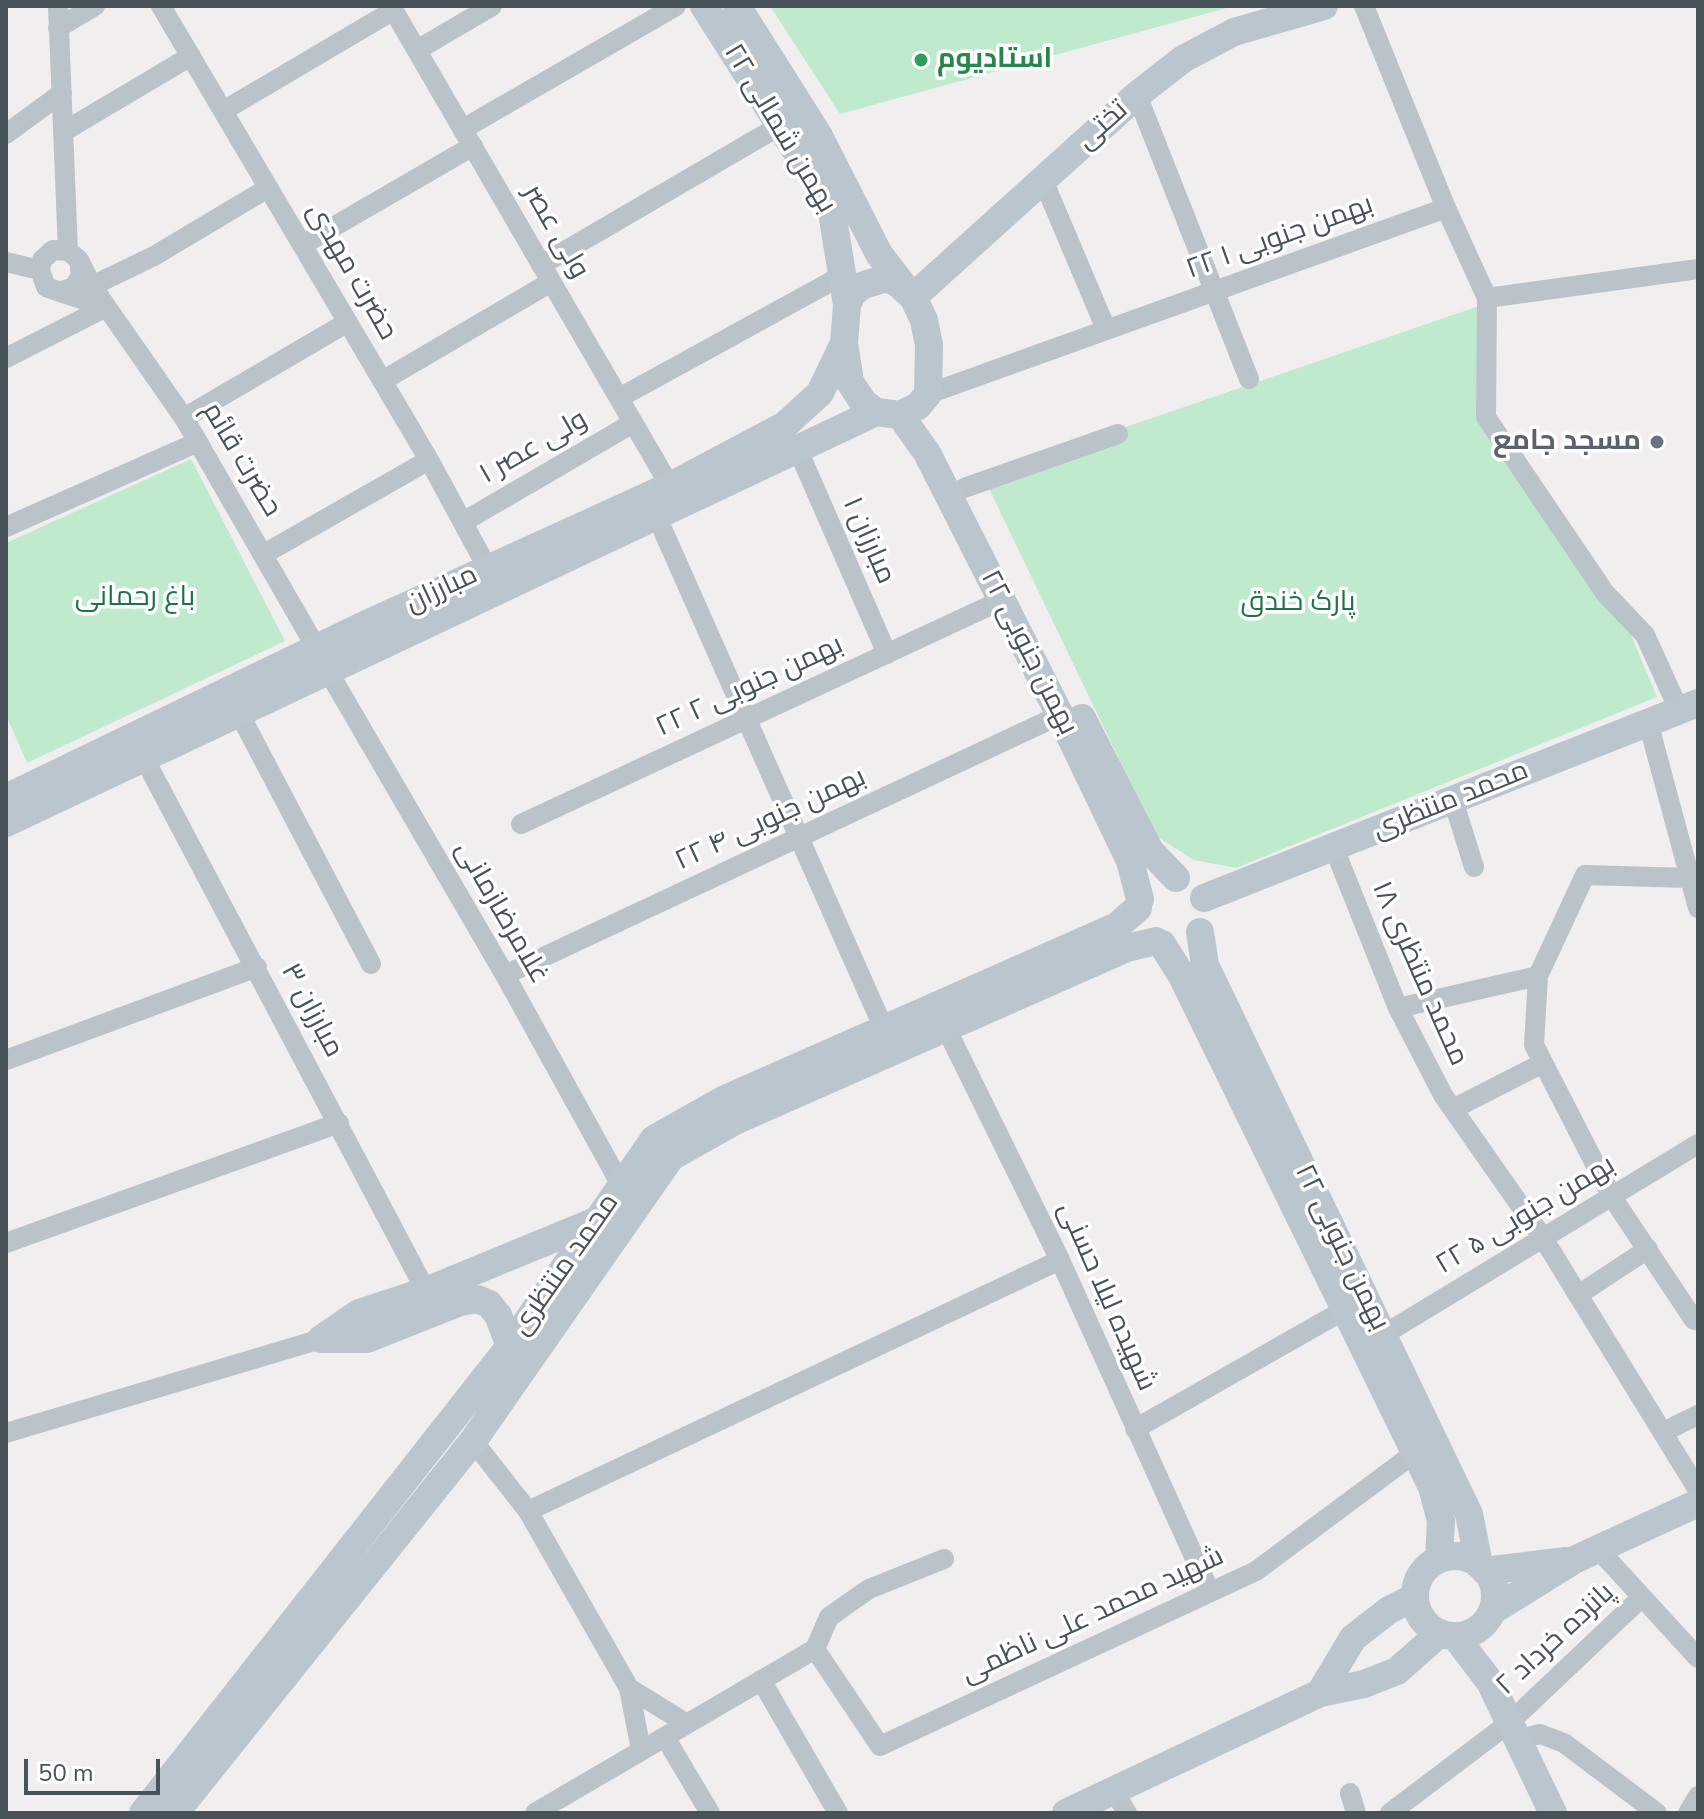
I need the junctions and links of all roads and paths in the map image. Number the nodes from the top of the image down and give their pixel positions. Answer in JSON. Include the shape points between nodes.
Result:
{"nodes":[{"id":1,"x":43,"y":6,"type":"edge"},
{"id":2,"x":58,"y":6,"type":"edge"},
{"id":3,"x":95,"y":6,"type":"edge"},
{"id":4,"x":161,"y":6,"type":"edge"},
{"id":5,"x":492,"y":6,"type":"edge"},
{"id":6,"x":676,"y":6,"type":"edge"},
{"id":7,"x":704,"y":6,"type":"edge"},
{"id":8,"x":737,"y":6,"type":"edge"},
{"id":9,"x":1324,"y":6,"type":"edge"},
{"id":10,"x":1364,"y":6,"type":"edge"},
{"id":11,"x":392,"y":8,"type":"edge"},
{"id":12,"x":58,"y":28,"type":"junction"},
{"id":13,"x":417,"y":50,"type":"junction"},
{"id":14,"x":191,"y":56,"type":"junction"},
{"id":15,"x":62,"y":93,"type":"junction"},
{"id":16,"x":1137,"y":95,"type":"junction"},
{"id":17,"x":223,"y":111,"type":"junction"},
{"id":18,"x":781,"y":125,"type":"junction"},
{"id":19,"x":63,"y":132,"type":"junction"},
{"id":20,"x":6,"y":134,"type":"edge"},
{"id":21,"x":468,"y":138,"type":"junction"},
{"id":22,"x":1043,"y":180,"type":"junction"},
{"id":23,"x":268,"y":188,"type":"junction"},
{"id":24,"x":1446,"y":208,"type":"junction"},
{"id":25,"x":302,"y":245,"type":"junction"},
{"id":26,"x":74,"y":256,"type":"junction"},
{"id":27,"x":6,"y":262,"type":"edge"},
{"id":28,"x":1698,"y":269,"type":"edge"},
{"id":29,"x":40,"y":270,"type":"junction"},
{"id":30,"x":546,"y":273,"type":"junction"},
{"id":31,"x":843,"y":275,"type":"junction"},
{"id":32,"x":92,"y":286,"type":"junction"},
{"id":33,"x":1217,"y":290,"type":"junction"},
{"id":34,"x":60,"y":292,"type":"junction"},
{"id":35,"x":909,"y":292,"type":"junction"},
{"id":36,"x":1487,"y":298,"type":"junction"},
{"id":37,"x":847,"y":305,"type":"junction"},
{"id":38,"x":106,"y":307,"type":"junction"},
{"id":39,"x":348,"y":322,"type":"junction"},
{"id":40,"x":1106,"y":329,"type":"junction"},
{"id":41,"x":844,"y":343,"type":"junction"},
{"id":42,"x":6,"y":358,"type":"edge"},
{"id":43,"x":1249,"y":379,"type":"dead end"},
{"id":44,"x":382,"y":381,"type":"junction"},
{"id":45,"x":619,"y":398,"type":"junction"},
{"id":46,"x":905,"y":406,"type":"junction"},
{"id":47,"x":184,"y":418,"type":"junction"},
{"id":48,"x":633,"y":423,"type":"junction"},
{"id":49,"x":1118,"y":434,"type":"dead end"},
{"id":50,"x":198,"y":442,"type":"junction"},
{"id":51,"x":798,"y":450,"type":"junction"},
{"id":52,"x":429,"y":460,"type":"junction"},
{"id":53,"x":670,"y":486,"type":"junction"},
{"id":54,"x":964,"y":488,"type":"junction"},
{"id":55,"x":657,"y":517,"type":"junction"},
{"id":56,"x":463,"y":522,"type":"junction"},
{"id":57,"x":6,"y":527,"type":"edge"},
{"id":58,"x":264,"y":554,"type":"junction"},
{"id":59,"x":488,"y":569,"type":"junction"},
{"id":60,"x":1002,"y":600,"type":"junction"},
{"id":61,"x":887,"y":654,"type":"junction"},
{"id":62,"x":322,"y":660,"type":"junction"},
{"id":63,"x":1689,"y":707,"type":"edge"},
{"id":64,"x":239,"y":713,"type":"junction"},
{"id":65,"x":1060,"y":715,"type":"junction"},
{"id":66,"x":747,"y":720,"type":"junction"},
{"id":67,"x":1648,"y":722,"type":"junction"},
{"id":68,"x":144,"y":758,"type":"junction"},
{"id":69,"x":6,"y":798,"type":"edge"},
{"id":70,"x":1453,"y":800,"type":"junction"},
{"id":71,"x":6,"y":823,"type":"edge"},
{"id":72,"x":521,"y":824,"type":"dead end"},
{"id":73,"x":799,"y":838,"type":"junction"},
{"id":74,"x":1334,"y":848,"type":"junction"},
{"id":75,"x":1474,"y":867,"type":"dead end"},
{"id":76,"x":1176,"y":878,"type":"junction"},
{"id":77,"x":1689,"y":878,"type":"junction"},
{"id":78,"x":1204,"y":898,"type":"junction"},
{"id":79,"x":1139,"y":904,"type":"junction"},
{"id":80,"x":1698,"y":908,"type":"edge"},
{"id":81,"x":1200,"y":932,"type":"junction"},
{"id":82,"x":1159,"y":943,"type":"junction"},
{"id":83,"x":371,"y":964,"type":"dead end"},
{"id":84,"x":257,"y":967,"type":"junction"},
{"id":85,"x":505,"y":975,"type":"junction"},
{"id":86,"x":1538,"y":976,"type":"junction"},
{"id":87,"x":1398,"y":1008,"type":"junction"},
{"id":88,"x":946,"y":1028,"type":"junction"},
{"id":89,"x":884,"y":1029,"type":"junction"},
{"id":90,"x":6,"y":1060,"type":"edge"},
{"id":91,"x":1543,"y":1063,"type":"junction"},
{"id":92,"x":1453,"y":1109,"type":"junction"},
{"id":93,"x":339,"y":1123,"type":"junction"},
{"id":94,"x":1698,"y":1144,"type":"edge"},
{"id":95,"x":1293,"y":1175,"type":"junction"},
{"id":96,"x":621,"y":1185,"type":"junction"},
{"id":97,"x":1612,"y":1197,"type":"junction"},
{"id":98,"x":596,"y":1221,"type":"junction"},
{"id":99,"x":1543,"y":1238,"type":"junction"},
{"id":100,"x":6,"y":1243,"type":"edge"},
{"id":101,"x":1648,"y":1249,"type":"junction"},
{"id":102,"x":1060,"y":1260,"type":"junction"},
{"id":103,"x":426,"y":1291,"type":"junction"},
{"id":104,"x":1578,"y":1295,"type":"junction"},
{"id":105,"x":1346,"y":1309,"type":"junction"},
{"id":106,"x":1694,"y":1320,"type":"dead end"},
{"id":107,"x":1383,"y":1335,"type":"junction"},
{"id":108,"x":321,"y":1339,"type":"junction"},
{"id":109,"x":510,"y":1346,"type":"junction"},
{"id":110,"x":1698,"y":1415,"type":"edge"},
{"id":111,"x":1135,"y":1429,"type":"junction"},
{"id":112,"x":1663,"y":1432,"type":"junction"},
{"id":113,"x":6,"y":1433,"type":"edge"},
{"id":114,"x":473,"y":1441,"type":"junction"},
{"id":115,"x":1416,"y":1452,"type":"junction"},
{"id":116,"x":1698,"y":1490,"type":"edge"},
{"id":117,"x":1698,"y":1503,"type":"edge"},
{"id":118,"x":528,"y":1511,"type":"junction"},
{"id":119,"x":346,"y":1554,"type":"junction"},
{"id":120,"x":1586,"y":1554,"type":"junction"},
{"id":121,"x":944,"y":1559,"type":"dead end"},
{"id":122,"x":1439,"y":1559,"type":"junction"},
{"id":123,"x":373,"y":1568,"type":"junction"},
{"id":124,"x":1482,"y":1568,"type":"junction"},
{"id":125,"x":1210,"y":1592,"type":"junction"},
{"id":126,"x":1415,"y":1597,"type":"junction"},
{"id":127,"x":1642,"y":1597,"type":"junction"},
{"id":128,"x":1488,"y":1618,"type":"junction"},
{"id":129,"x":1448,"y":1635,"type":"junction"},
{"id":130,"x":815,"y":1649,"type":"junction"},
{"id":131,"x":1698,"y":1658,"type":"edge"},
{"id":132,"x":761,"y":1680,"type":"junction"},
{"id":133,"x":1490,"y":1682,"type":"junction"},
{"id":134,"x":629,"y":1688,"type":"junction"},
{"id":135,"x":1320,"y":1693,"type":"junction"},
{"id":136,"x":687,"y":1724,"type":"junction"},
{"id":137,"x":1513,"y":1731,"type":"junction"},
{"id":138,"x":665,"y":1737,"type":"junction"},
{"id":139,"x":641,"y":1750,"type":"junction"},
{"id":140,"x":1698,"y":1796,"type":"edge"},
{"id":141,"x":1120,"y":1802,"type":"edge"},
{"id":142,"x":562,"y":1806,"type":"edge"},
{"id":143,"x":143,"y":1813,"type":"edge"},
{"id":144,"x":175,"y":1813,"type":"edge"},
{"id":145,"x":535,"y":1813,"type":"edge"},
{"id":146,"x":710,"y":1813,"type":"edge"},
{"id":147,"x":838,"y":1813,"type":"edge"},
{"id":148,"x":1066,"y":1813,"type":"edge"},
{"id":149,"x":1390,"y":1813,"type":"edge"},
{"id":150,"x":1553,"y":1813,"type":"edge"},
{"id":151,"x":1657,"y":1813,"type":"edge"},
{"id":152,"x":1688,"y":1813,"type":"edge"}],
"edges":[{"from":1,"to":12,"type":"street"},
{"from":2,"to":12,"type":"street"},
{"from":3,"to":12,"type":"street"},
{"from":4,"to":14,"type":"street","name":"حضرت مهدی"},
{"from":5,"to":13,"type":"street"},
{"from":6,"to":21,"type":"street","via":[[576,64]]},
{"from":7,"to":18,"type":"street","name":"۲۲ بهمن شمالی"},
{"from":8,"to":35,"type":"street","name":"۲۲ بهمن شمالی","via":[[819,136],[879,254]]},
{"from":9,"to":16,"type":"street","name":"تختی","via":[[1234,32],[1183,59]]},
{"from":10,"to":24,"type":"street"},
{"from":11,"to":13,"type":"street","name":"ولی عصر"},
{"from":11,"to":17,"type":"street"},
{"from":12,"to":15,"type":"street"},
{"from":13,"to":21,"type":"street","name":"ولی عصر"},
{"from":14,"to":17,"type":"street","name":"حضرت مهدی"},
{"from":14,"to":19,"type":"street"},
{"from":15,"to":19,"type":"street"},
{"from":15,"to":20,"type":"street"},
{"from":16,"to":22,"type":"street","name":"تختی"},
{"from":16,"to":33,"type":"street"},
{"from":17,"to":23,"type":"street","name":"حضرت مهدی"},
{"from":18,"to":30,"type":"street","via":[[661,195]]},
{"from":18,"to":31,"type":"street","name":"۲۲ بهمن شمالی","via":[[831,206]]},
{"from":19,"to":26,"type":"street"},
{"from":21,"to":25,"type":"street"},
{"from":21,"to":30,"type":"street","name":"ولی عصر"},
{"from":22,"to":35,"type":"street","name":"تختی"},
{"from":22,"to":40,"type":"street"},
{"from":23,"to":25,"type":"street","name":"حضرت مهدی"},
{"from":23,"to":32,"type":"street"},
{"from":24,"to":33,"type":"street","name":"۲۲ بهمن جنوبی ۱"},
{"from":24,"to":36,"type":"street"},
{"from":25,"to":39,"type":"street","name":"حضرت مهدی"},
{"from":26,"to":29,"type":"street","via":[[53,250]]},
{"from":26,"to":32,"type":"street","name":"حضرت قائم"},
{"from":26,"to":34,"type":"street","via":[[81,275],[74,287]]},
{"from":27,"to":29,"type":"street"},
{"from":28,"to":36,"type":"street"},
{"from":29,"to":34,"type":"street","via":[[46,287]]},
{"from":30,"to":44,"type":"street"},
{"from":30,"to":45,"type":"street","name":"ولی عصر"},
{"from":31,"to":37,"type":"street","name":"۲۲ بهمن شمالی"},
{"from":31,"to":45,"type":"street"},
{"from":32,"to":38,"type":"street","name":"حضرت قائم"},
{"from":33,"to":40,"type":"street","name":"۲۲ بهمن جنوبی ۱"},
{"from":33,"to":43,"type":"street"},
{"from":34,"to":38,"type":"street"},
{"from":35,"to":37,"type":"street","via":[[895,281],[871,281],[852,294]]},
{"from":35,"to":46,"type":"street","via":[[924,320],[929,345]]},
{"from":36,"to":63,"type":"street","via":[[1486,417],[1605,593],[1645,635]]},
{"from":37,"to":41,"type":"street"},
{"from":38,"to":42,"type":"street"},
{"from":38,"to":47,"type":"street","name":"حضرت قائم"},
{"from":39,"to":44,"type":"street","name":"حضرت مهدی"},
{"from":39,"to":47,"type":"street"},
{"from":40,"to":46,"type":"street","name":"۲۲ بهمن جنوبی ۱"},
{"from":41,"to":46,"type":"street","via":[[850,382],[863,402]]},
{"from":41,"to":53,"type":"street","name":"مبارزان","via":[[820,393],[785,425]]},
{"from":44,"to":52,"type":"street","name":"حضرت مهدی"},
{"from":45,"to":48,"type":"street","name":"ولی عصر"},
{"from":46,"to":51,"type":"street","name":"مبارزان"},
{"from":46,"to":54,"type":"street","name":"۲۲ بهمن جنوبی"},
{"from":46,"to":60,"type":"street","name":"۲۲ بهمن جنوبی"},
{"from":47,"to":50,"type":"street","name":"حضرت قائم"},
{"from":48,"to":53,"type":"street","name":"ولی عصر"},
{"from":48,"to":56,"type":"street","name":"ولی عصر ۱"},
{"from":49,"to":54,"type":"street"},
{"from":50,"to":57,"type":"street"},
{"from":50,"to":58,"type":"street","name":"حضرت قائم"},
{"from":51,"to":55,"type":"street","name":"مبارزان"},
{"from":51,"to":61,"type":"street","name":"مبارزان ۱"},
{"from":52,"to":56,"type":"street","name":"حضرت مهدی"},
{"from":52,"to":58,"type":"street"},
{"from":53,"to":59,"type":"street","name":"مبارزان"},
{"from":54,"to":76,"type":"street","name":"۲۲ بهمن جنوبی","via":[[1150,851]]},
{"from":55,"to":62,"type":"street","name":"مبارزان"},
{"from":55,"to":66,"type":"street"},
{"from":56,"to":59,"type":"street","name":"حضرت مهدی"},
{"from":58,"to":62,"type":"street","name":"حضرت قائم"},
{"from":59,"to":62,"type":"street","name":"مبارزان"},
{"from":60,"to":61,"type":"street","name":"۲۲ بهمن جنوبی ۲"},
{"from":60,"to":65,"type":"street","name":"۲۲ بهمن جنوبی"},
{"from":61,"to":66,"type":"street","name":"۲۲ بهمن جنوبی ۲"},
{"from":62,"to":64,"type":"street","name":"مبارزان"},
{"from":62,"to":69,"type":"street","name":"مبارزان"},
{"from":62,"to":85,"type":"street","name":"غلامرضازمانی"},
{"from":63,"to":67,"type":"street","name":"محمد منتظری"},
{"from":64,"to":68,"type":"street","name":"مبارزان"},
{"from":64,"to":83,"type":"street"},
{"from":65,"to":73,"type":"street","name":"۲۲ بهمن جنوبی ۴"},
{"from":65,"to":79,"type":"street","name":"۲۲ بهمن جنوبی","via":[[1130,861]]},
{"from":66,"to":72,"type":"street","name":"۲۲ بهمن جنوبی ۲"},
{"from":66,"to":73,"type":"street"},
{"from":67,"to":70,"type":"street","name":"محمد منتظری"},
{"from":67,"to":77,"type":"street"},
{"from":68,"to":71,"type":"street","name":"مبارزان"},
{"from":68,"to":84,"type":"street","name":"مبارزان ۳"},
{"from":70,"to":74,"type":"street","name":"محمد منتظری"},
{"from":70,"to":75,"type":"street"},
{"from":73,"to":85,"type":"street","name":"۲۲ بهمن جنوبی ۴"},
{"from":73,"to":89,"type":"street"},
{"from":74,"to":78,"type":"street","name":"محمد منتظری"},
{"from":74,"to":87,"type":"street","name":"محمد منتظری ۱۸"},
{"from":76,"to":78,"type":"street","via":[[1192,884]]},
{"from":76,"to":79,"type":"street","via":[[1158,881]]},
{"from":77,"to":80,"type":"street"},
{"from":77,"to":86,"type":"street","via":[[1585,875]]},
{"from":78,"to":81,"type":"street"},
{"from":79,"to":82,"type":"street","via":[[1141,926]]},
{"from":79,"to":89,"type":"street","name":"محمد منتظری","via":[[1117,926]]},
{"from":81,"to":82,"type":"street","via":[[1177,945]]},
{"from":81,"to":95,"type":"street","name":"۲۲ بهمن جنوبی","via":[[1205,965]]},
{"from":82,"to":88,"type":"street","name":"محمد منتظری","via":[[1127,948]]},
{"from":82,"to":95,"type":"street","name":"۲۲ بهمن جنوبی"},
{"from":84,"to":90,"type":"street"},
{"from":84,"to":93,"type":"street","name":"مبارزان ۳"},
{"from":85,"to":96,"type":"street","name":"غلامرضازمانی"},
{"from":86,"to":87,"type":"street"},
{"from":86,"to":91,"type":"street","via":[[1534,1045]]},
{"from":87,"to":92,"type":"street","name":"محمد منتظری ۱۸"},
{"from":88,"to":102,"type":"street","name":"شهیده لیلا حسنی"},
{"from":88,"to":114,"type":"street","name":"محمد منتظری","via":[[735,1121],[671,1157]]},
{"from":89,"to":96,"type":"street","name":"محمد منتظری","via":[[676,1124],[654,1139]]},
{"from":91,"to":92,"type":"street"},
{"from":91,"to":97,"type":"street"},
{"from":92,"to":99,"type":"street","name":"محمد منتظری ۱۸"},
{"from":93,"to":100,"type":"street"},
{"from":93,"to":103,"type":"street","name":"مبارزان ۳"},
{"from":94,"to":97,"type":"street","name":"۲۲ بهمن جنوبی ۵"},
{"from":95,"to":105,"type":"street","name":"۲۲ بهمن جنوبی"},
{"from":95,"to":107,"type":"street","name":"۲۲ بهمن جنوبی"},
{"from":96,"to":98,"type":"street","name":"محمد منتظری"},
{"from":97,"to":99,"type":"street","name":"۲۲ بهمن جنوبی ۵"},
{"from":97,"to":101,"type":"street"},
{"from":98,"to":103,"type":"street"},
{"from":98,"to":109,"type":"street","name":"محمد منتظری"},
{"from":99,"to":104,"type":"street","name":"محمد منتظری ۱۸"},
{"from":99,"to":107,"type":"street","name":"۲۲ بهمن جنوبی ۵"},
{"from":101,"to":104,"type":"street"},
{"from":101,"to":106,"type":"street"},
{"from":102,"to":111,"type":"street","name":"شهیده لیلا حسنی"},
{"from":102,"to":118,"type":"street"},
{"from":103,"to":108,"type":"street","via":[[359,1313]]},
{"from":104,"to":112,"type":"street","name":"محمد منتظری ۱۸"},
{"from":105,"to":111,"type":"street"},
{"from":105,"to":115,"type":"street","name":"۲۲ بهمن جنوبی"},
{"from":107,"to":124,"type":"street","name":"۲۲ بهمن جنوبی","via":[[1469,1514]]},
{"from":108,"to":109,"type":"street","via":[[367,1339],[477,1299],[498,1315]]},
{"from":108,"to":113,"type":"street"},
{"from":109,"to":119,"type":"street","name":"محمد منتظری"},
{"from":110,"to":112,"type":"street"},
{"from":111,"to":125,"type":"street","name":"شهیده لیلا حسنی"},
{"from":112,"to":116,"type":"street","name":"محمد منتظری ۱۸"},
{"from":114,"to":118,"type":"street"},
{"from":114,"to":123,"type":"street","name":"محمد منتظری"},
{"from":115,"to":122,"type":"street","name":"۲۲ بهمن جنوبی","via":[[1441,1521]]},
{"from":115,"to":125,"type":"street","name":"شهید محمد علی ناظمی","via":[[1256,1571]]},
{"from":117,"to":120,"type":"street"},
{"from":118,"to":134,"type":"street"},
{"from":119,"to":123,"type":"street"},
{"from":119,"to":143,"type":"street","name":"محمد منتظری"},
{"from":120,"to":124,"type":"street"},
{"from":120,"to":127,"type":"street"},
{"from":120,"to":128,"type":"street"},
{"from":121,"to":130,"type":"street","via":[[869,1589],[829,1617]]},
{"from":122,"to":124,"type":"street","via":[[1454,1556]]},
{"from":122,"to":126,"type":"street","via":[[1417,1581]]},
{"from":123,"to":144,"type":"street","name":"محمد منتظری"},
{"from":124,"to":128,"type":"street","via":[[1495,1596]]},
{"from":125,"to":130,"type":"street","name":"شهید محمد علی ناظمی","via":[[880,1746]]},
{"from":126,"to":129,"type":"street","via":[[1427,1625]]},
{"from":126,"to":135,"type":"street","via":[[1353,1638]]},
{"from":127,"to":131,"type":"street"},
{"from":127,"to":137,"type":"street","name":"پانزده خرداد ۲"},
{"from":128,"to":129,"type":"street","via":[[1470,1633]]},
{"from":128,"to":133,"type":"street"},
{"from":129,"to":133,"type":"street"},
{"from":129,"to":135,"type":"street","via":[[1397,1671]]},
{"from":130,"to":132,"type":"street"},
{"from":132,"to":136,"type":"street"},
{"from":132,"to":147,"type":"street"},
{"from":133,"to":137,"type":"street"},
{"from":134,"to":136,"type":"street"},
{"from":134,"to":139,"type":"street"},
{"from":135,"to":141,"type":"street"},
{"from":136,"to":138,"type":"street"},
{"from":137,"to":149,"type":"street","name":"پانزده خرداد ۲"},
{"from":137,"to":150,"type":"street"},
{"from":137,"to":151,"type":"street","via":[[1564,1743]]},
{"from":138,"to":139,"type":"street"},
{"from":138,"to":146,"type":"street"},
{"from":139,"to":142,"type":"street"},
{"from":140,"to":152,"type":"street"},
{"from":141,"to":148,"type":"street"},
{"from":142,"to":145,"type":"street"}]}
